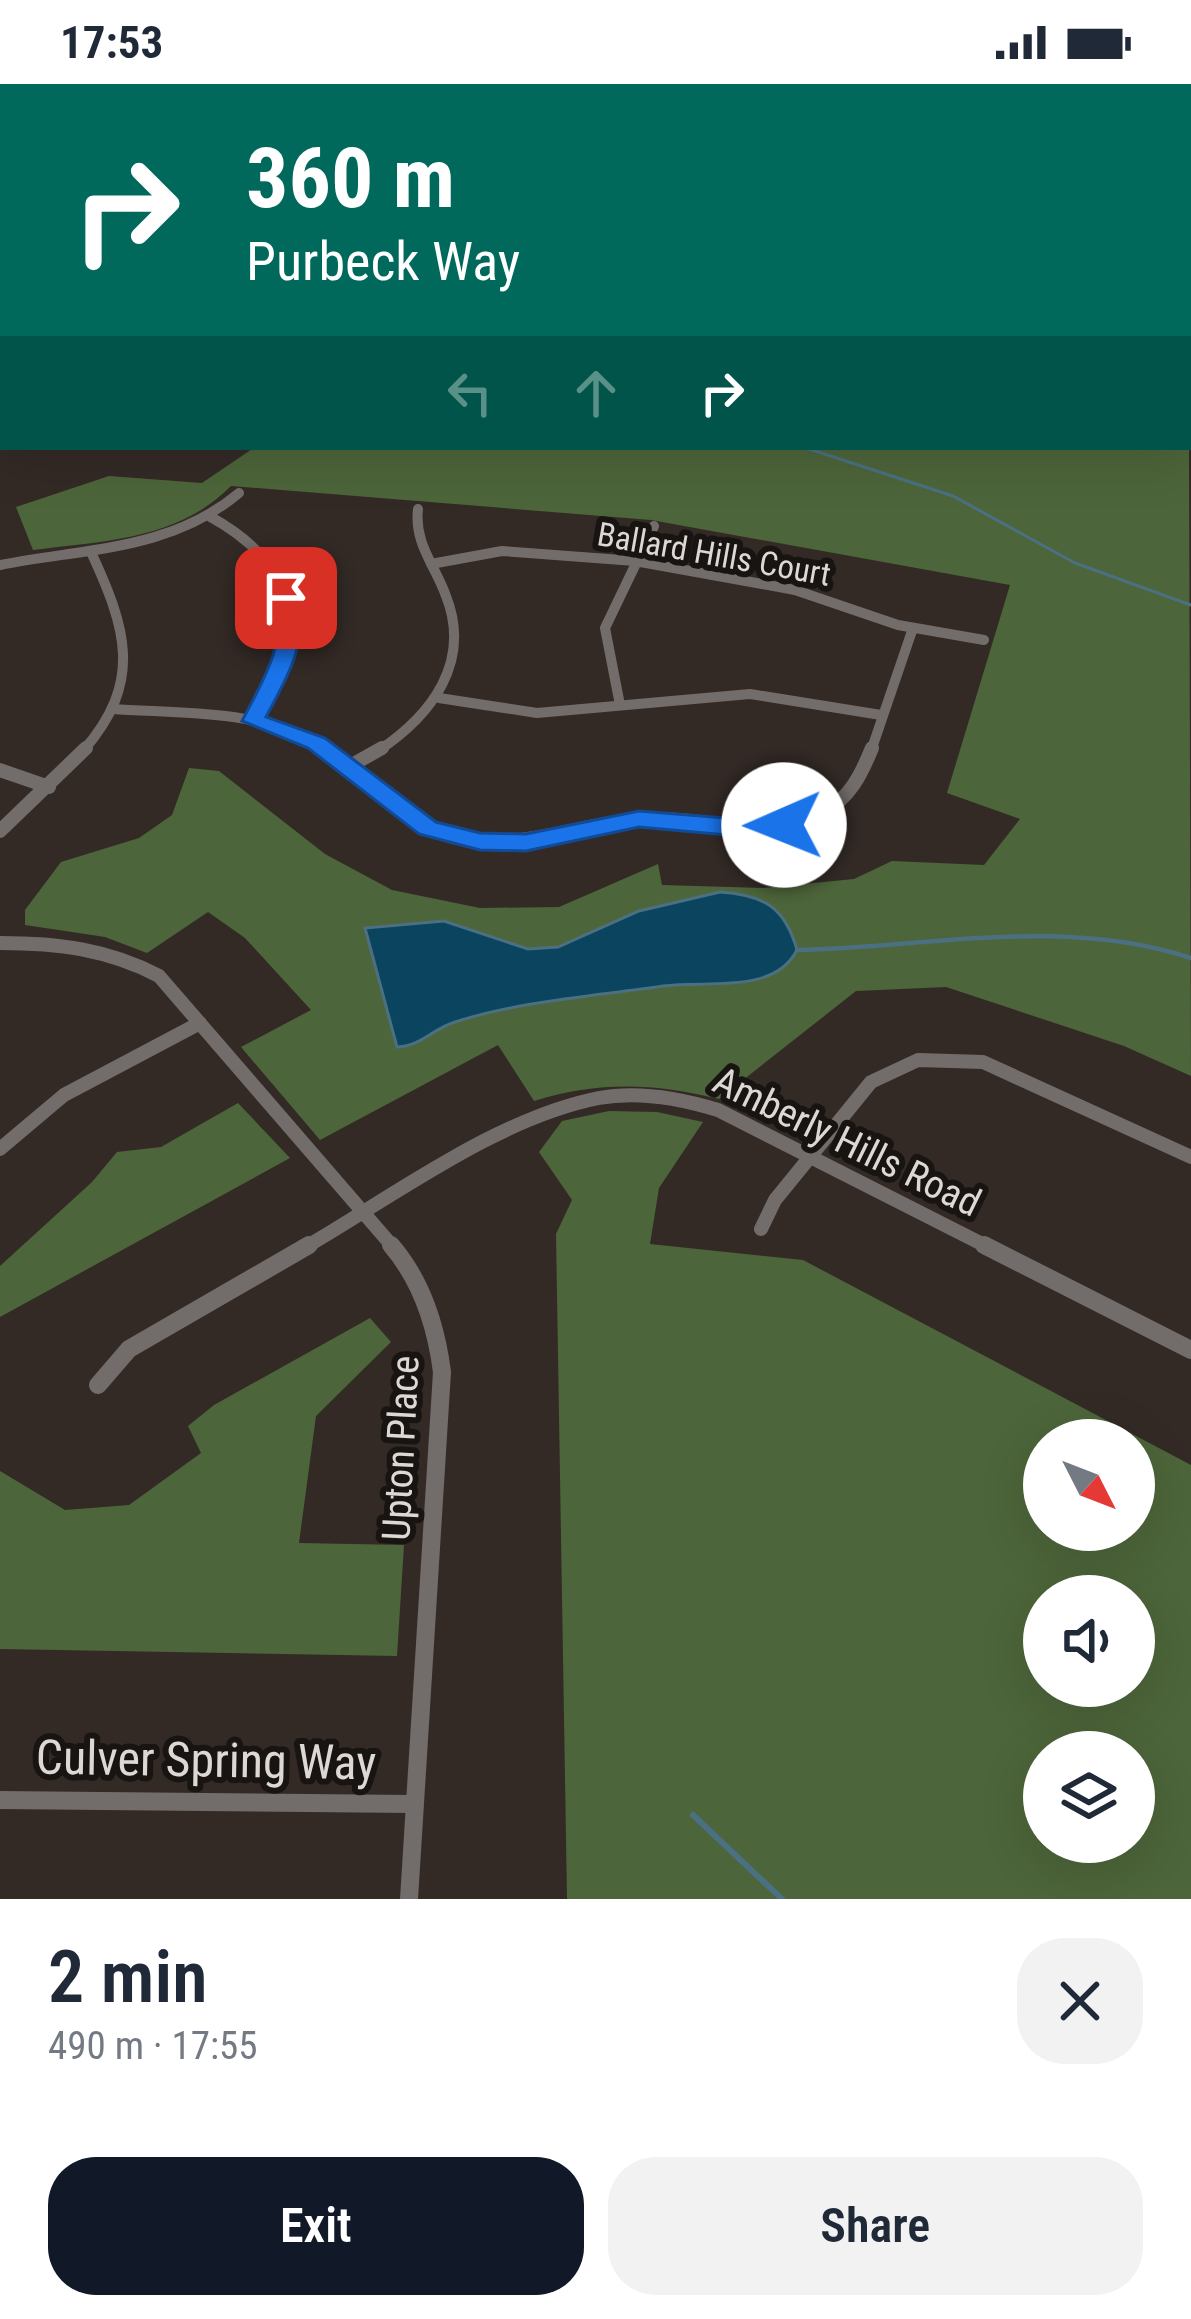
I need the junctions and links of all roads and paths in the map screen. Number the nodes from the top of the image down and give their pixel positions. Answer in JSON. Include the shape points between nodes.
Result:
{"nodes":[{"id":1,"x":239,"y":493,"type":"dead end"},
{"id":2,"x":418,"y":509,"type":"dead end"},
{"id":3,"x":209,"y":516,"type":"junction"},
{"id":4,"x":654,"y":526,"type":"dead end"},
{"id":5,"x":91,"y":552,"type":"junction"},
{"id":6,"x":634,"y":561,"type":"junction"},
{"id":7,"x":431,"y":564,"type":"junction"},
{"id":8,"x":0,"y":565,"type":"edge"},
{"id":9,"x":913,"y":628,"type":"junction"},
{"id":10,"x":984,"y":640,"type":"dead end"},
{"id":11,"x":439,"y":698,"type":"junction"},
{"id":12,"x":620,"y":705,"type":"junction"},
{"id":13,"x":112,"y":709,"type":"junction"},
{"id":14,"x":881,"y":715,"type":"junction"},
{"id":15,"x":253,"y":721,"type":"junction"},
{"id":16,"x":350,"y":766,"type":"junction"},
{"id":17,"x":0,"y":770,"type":"edge"},
{"id":18,"x":49,"y":787,"type":"junction"},
{"id":19,"x":0,"y":831,"type":"edge"},
{"id":20,"x":0,"y":943,"type":"edge"},
{"id":21,"x":200,"y":1023,"type":"junction"},
{"id":22,"x":0,"y":1149,"type":"edge"},
{"id":23,"x":810,"y":1155,"type":"junction"},
{"id":24,"x":1191,"y":1157,"type":"edge"},
{"id":25,"x":361,"y":1212,"type":"junction"},
{"id":26,"x":761,"y":1229,"type":"dead end"},
{"id":27,"x":1191,"y":1350,"type":"edge"},
{"id":28,"x":98,"y":1385,"type":"dead end"},
{"id":29,"x":0,"y":1800,"type":"edge"},
{"id":30,"x":412,"y":1804,"type":"junction"},
{"id":31,"x":409,"y":1899,"type":"edge"}],
"edges":[{"from":1,"to":3,"type":"street"},
{"from":2,"to":7,"type":"street","via":[[418,545]]},
{"from":3,"to":5,"type":"street","via":[[148,541]]},
{"from":3,"to":15,"type":"street","via":[[264,558],[290,616],[282,671]]},
{"from":4,"to":6,"type":"street"},
{"from":5,"to":8,"type":"street"},
{"from":5,"to":13,"type":"street","via":[[126,646]]},
{"from":6,"to":7,"type":"street","name":"Ballard Hills Court","via":[[502,551]]},
{"from":6,"to":9,"type":"street","name":"Ballard Hills Court","via":[[795,590]]},
{"from":6,"to":12,"type":"street","via":[[605,628]]},
{"from":7,"to":11,"type":"street","via":[[455,625]]},
{"from":9,"to":10,"type":"street","name":"Ballard Hills Court"},
{"from":9,"to":14,"type":"street"},
{"from":11,"to":12,"type":"street","via":[[537,713]]},
{"from":11,"to":16,"type":"street","via":[[399,741]]},
{"from":12,"to":14,"type":"street","via":[[750,694]]},
{"from":13,"to":15,"type":"street"},
{"from":13,"to":18,"type":"street"},
{"from":14,"to":16,"type":"street","via":[[850,793],[784,825],[639,819],[544,841],[480,842],[428,828]]},
{"from":15,"to":16,"type":"street","via":[[297,734]]},
{"from":17,"to":18,"type":"street"},
{"from":18,"to":19,"type":"street"},
{"from":20,"to":21,"type":"street","name":"Upton Place","via":[[83,945],[135,962],[159,976]]},
{"from":21,"to":22,"type":"street","via":[[64,1095]]},
{"from":21,"to":25,"type":"street","name":"Upton Place"},
{"from":23,"to":24,"type":"street","via":[[871,1082],[940,1057],[1005,1070]]},
{"from":23,"to":25,"type":"street","name":"Amberly Hills Road","via":[[682,1099],[604,1097],[523,1121]]},
{"from":23,"to":26,"type":"street"},
{"from":23,"to":27,"type":"street","name":"Amberly Hills Road"},
{"from":25,"to":28,"type":"street","name":"Amberly Hills Road","via":[[128,1349]]},
{"from":25,"to":30,"type":"street","name":"Upton Place","via":[[428,1300],[442,1372]]},
{"from":29,"to":30,"type":"street","name":"Culver Spring Way"},
{"from":30,"to":31,"type":"street","name":"Upton Place"}]}
